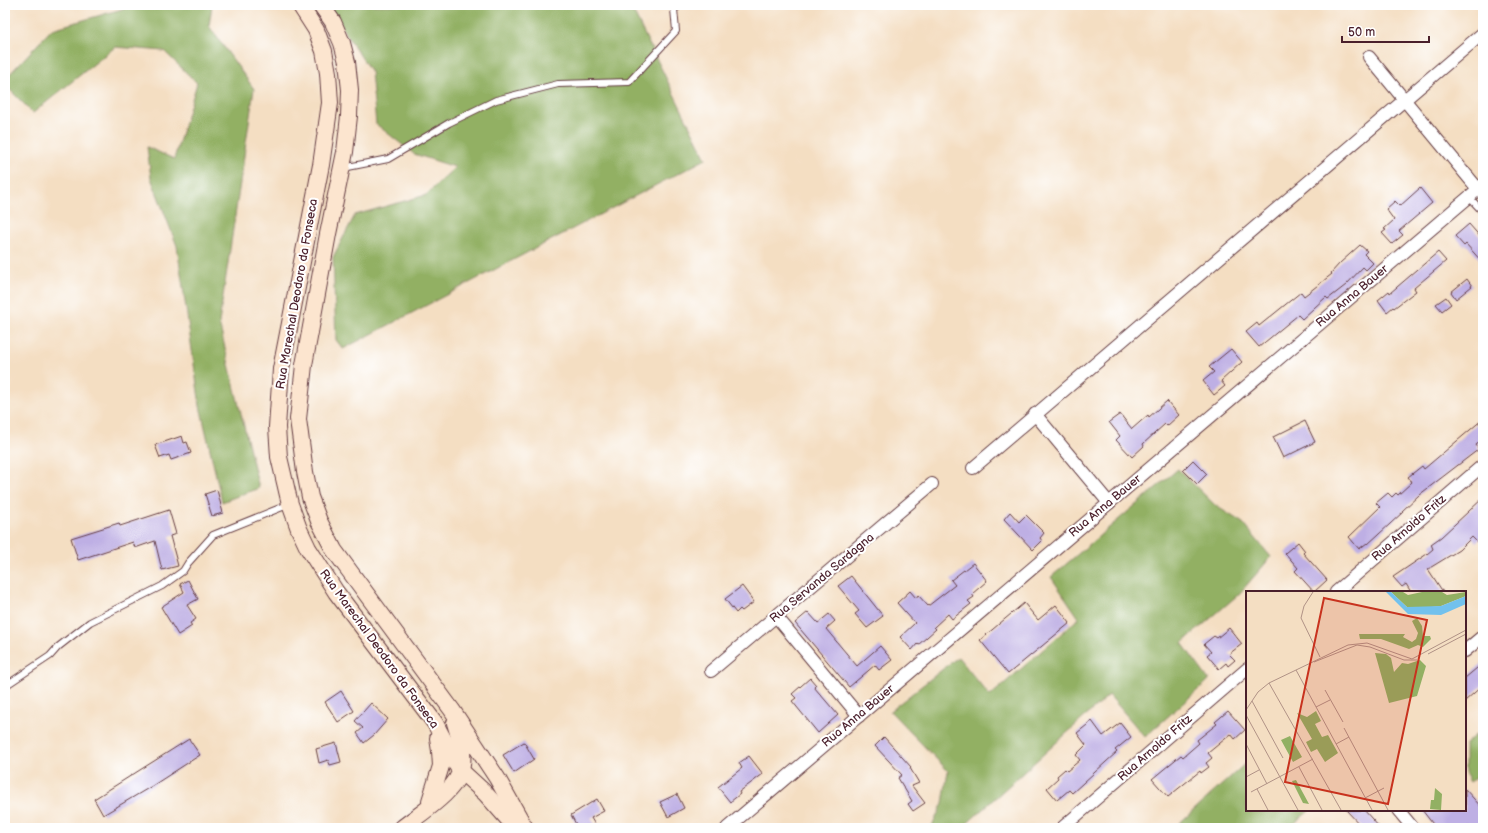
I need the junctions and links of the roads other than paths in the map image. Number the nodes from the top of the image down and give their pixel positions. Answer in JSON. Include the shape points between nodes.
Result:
{"nodes":[{"id":1,"x":300,"y":5,"type":"edge"},
{"id":2,"x":321,"y":5,"type":"edge"},
{"id":3,"x":680,"y":5,"type":"edge"},
{"id":4,"x":1483,"y":33,"type":"edge"},
{"id":5,"x":1369,"y":57,"type":"dead end"},
{"id":6,"x":1404,"y":100,"type":"junction"},
{"id":7,"x":321,"y":166,"type":"junction"},
{"id":8,"x":342,"y":169,"type":"junction"},
{"id":9,"x":1476,"y":190,"type":"edge"},
{"id":10,"x":1483,"y":212,"type":"edge"},
{"id":11,"x":1035,"y":414,"type":"junction"},
{"id":12,"x":1483,"y":465,"type":"edge"},
{"id":13,"x":973,"y":468,"type":"dead end"},
{"id":14,"x":932,"y":484,"type":"dead end"},
{"id":15,"x":310,"y":497,"type":"junction"},
{"id":16,"x":1108,"y":503,"type":"junction"},
{"id":17,"x":290,"y":504,"type":"junction"},
{"id":18,"x":1337,"y":591,"type":"edge"},
{"id":19,"x":776,"y":616,"type":"junction"},
{"id":20,"x":1483,"y":636,"type":"edge"},
{"id":21,"x":1466,"y":650,"type":"edge"},
{"id":22,"x":1246,"y":670,"type":"edge"},
{"id":23,"x":711,"y":671,"type":"dead end"},
{"id":24,"x":5,"y":686,"type":"edge"},
{"id":25,"x":452,"y":710,"type":"junction"},
{"id":26,"x":859,"y":716,"type":"junction"},
{"id":27,"x":435,"y":723,"type":"junction"},
{"id":28,"x":461,"y":771,"type":"junction"},
{"id":29,"x":497,"y":778,"type":"junction"},
{"id":30,"x":485,"y":792,"type":"junction"},
{"id":31,"x":438,"y":797,"type":"junction"},
{"id":32,"x":1399,"y":811,"type":"edge"},
{"id":33,"x":402,"y":828,"type":"edge"},
{"id":34,"x":516,"y":828,"type":"edge"},
{"id":35,"x":525,"y":828,"type":"edge"},
{"id":36,"x":727,"y":828,"type":"edge"},
{"id":37,"x":1062,"y":828,"type":"edge"},
{"id":38,"x":1413,"y":828,"type":"edge"}],
"edges":[{"from":1,"to":7,"type":"main road","name":"Rua Marechal Deodoro da Fonseca","via":[[316,30],[328,73],[330,103]]},
{"from":2,"to":8,"type":"main road","name":"Rua Marechal Deodoro da Fonseca","via":[[336,29],[347,62],[349,116]]},
{"from":3,"to":8,"type":"lane","via":[[674,9],[676,31],[629,82],[558,84],[496,100],[449,123],[388,159]]},
{"from":4,"to":6,"type":"street"},
{"from":5,"to":6,"type":"street"},
{"from":6,"to":9,"type":"street"},
{"from":6,"to":11,"type":"street"},
{"from":7,"to":8,"type":"main road"},
{"from":7,"to":17,"type":"main road","name":"Rua Marechal Deodoro da Fonseca","via":[[279,389],[279,457]]},
{"from":8,"to":15,"type":"main road","name":"Rua Marechal Deodoro da Fonseca","via":[[304,364],[298,419]]},
{"from":9,"to":10,"type":"lane"},
{"from":9,"to":16,"type":"street","name":"Rua Anna Bauer"},
{"from":11,"to":13,"type":"street"},
{"from":11,"to":16,"type":"street"},
{"from":12,"to":18,"type":"street","name":"Rua Arnoldo Fritz"},
{"from":14,"to":19,"type":"street","name":"Rua Servanda Sardagna"},
{"from":15,"to":17,"type":"main road"},
{"from":15,"to":25,"type":"main road","name":"Rua Marechal Deodoro da Fonseca","via":[[334,550]]},
{"from":16,"to":26,"type":"street","name":"Rua Anna Bauer"},
{"from":17,"to":24,"type":"lane","via":[[213,535],[183,572],[162,586],[90,622],[50,656]]},
{"from":17,"to":27,"type":"main road","name":"Rua Marechal Deodoro da Fonseca","via":[[299,529],[321,570]]},
{"from":19,"to":23,"type":"street","name":"Rua Servanda Sardagna"},
{"from":19,"to":26,"type":"street"},
{"from":20,"to":21,"type":"street"},
{"from":22,"to":37,"type":"street","name":"Rua Arnoldo Fritz"},
{"from":25,"to":28,"type":"main road","via":[[460,742]]},
{"from":25,"to":29,"type":"main road","name":"Rua Marechal Deodoro da Fonseca"},
{"from":26,"to":36,"type":"street","name":"Rua Anna Bauer"},
{"from":27,"to":28,"type":"main road","name":"Rua Marechal Deodoro da Fonseca"},
{"from":27,"to":31,"type":"main road","via":[[441,766]]},
{"from":28,"to":29,"type":"main road","via":[[483,772]]},
{"from":28,"to":30,"type":"main road","name":"Rua Marechal Deodoro da Fonseca"},
{"from":28,"to":31,"type":"main road","via":[[448,776]]},
{"from":29,"to":35,"type":"main road","name":"Rua Marechal Deodoro da Fonseca"},
{"from":30,"to":31,"type":"main road","via":[[469,790]]},
{"from":30,"to":34,"type":"main road","name":"Rua Marechal Deodoro da Fonseca"},
{"from":31,"to":33,"type":"main road"},
{"from":32,"to":38,"type":"street"}]}
